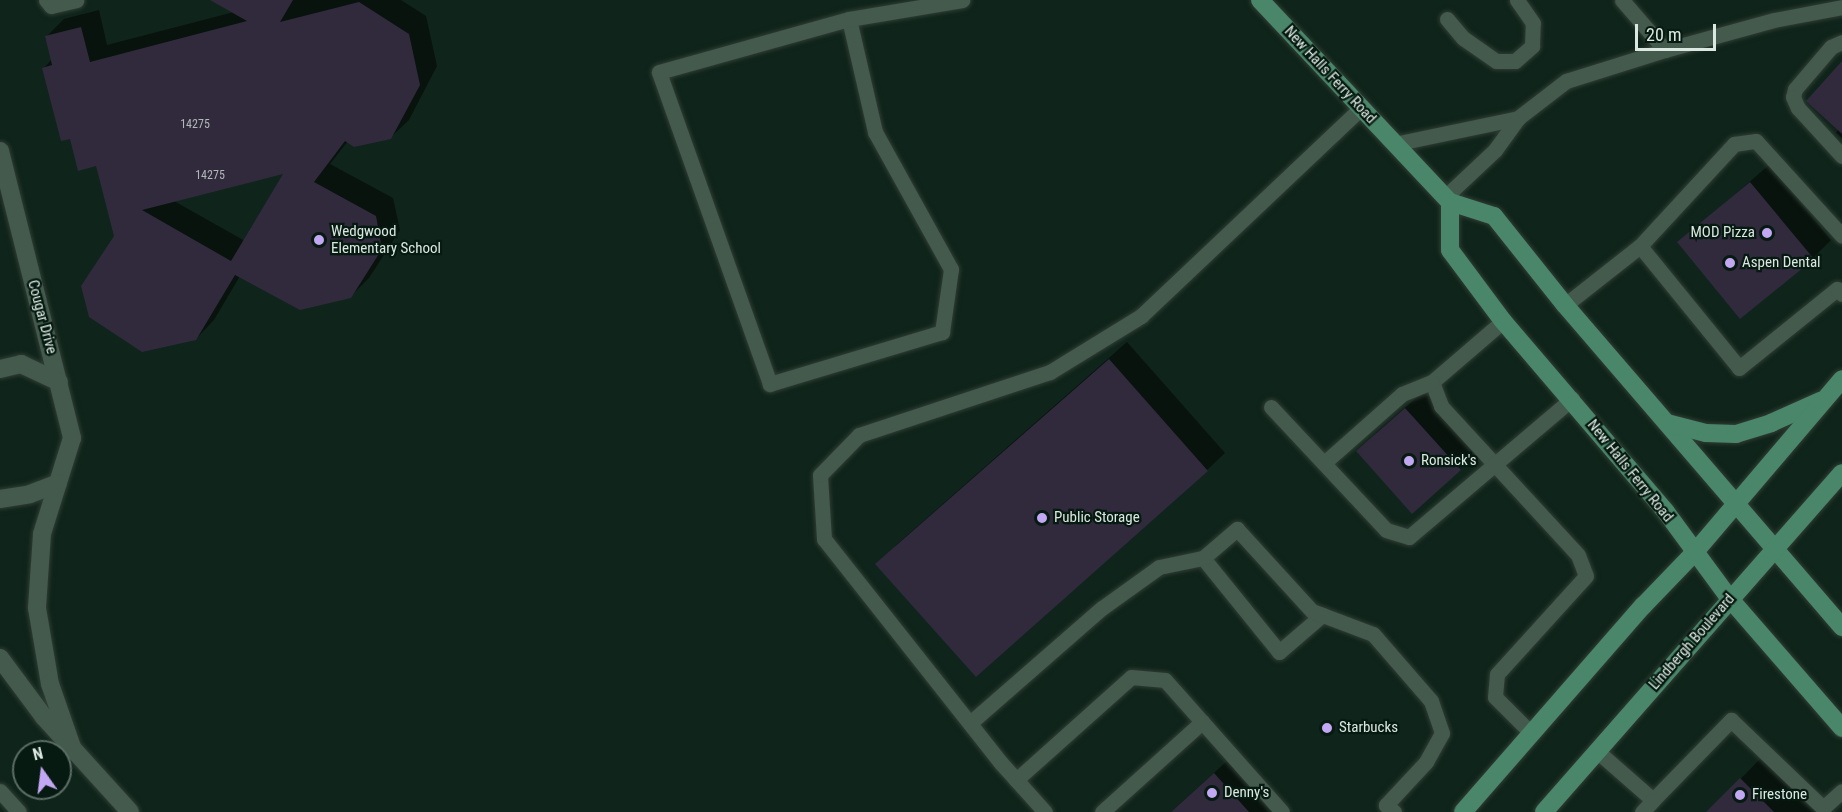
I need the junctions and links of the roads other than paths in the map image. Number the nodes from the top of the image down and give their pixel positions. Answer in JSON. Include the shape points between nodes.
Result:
{"nodes":[{"id":1,"x":46,"y":0,"type":"edge"},
{"id":2,"x":76,"y":0,"type":"edge"},
{"id":3,"x":962,"y":0,"type":"edge"},
{"id":4,"x":1260,"y":0,"type":"edge"},
{"id":5,"x":1517,"y":0,"type":"edge"},
{"id":6,"x":1622,"y":0,"type":"edge"},
{"id":7,"x":1842,"y":7,"type":"edge"},
{"id":8,"x":849,"y":19,"type":"junction"},
{"id":9,"x":1446,"y":19,"type":"dead end"},
{"id":10,"x":1842,"y":42,"type":"edge"},
{"id":11,"x":1665,"y":50,"type":"junction"},
{"id":12,"x":1361,"y":108,"type":"junction"},
{"id":13,"x":1518,"y":118,"type":"junction"},
{"id":14,"x":1394,"y":144,"type":"junction"},
{"id":15,"x":0,"y":151,"type":"edge"},
{"id":16,"x":1842,"y":156,"type":"edge"},
{"id":17,"x":1448,"y":200,"type":"junction"},
{"id":18,"x":1842,"y":236,"type":"edge"},
{"id":19,"x":1640,"y":246,"type":"junction"},
{"id":20,"x":1840,"y":289,"type":"edge"},
{"id":21,"x":1565,"y":305,"type":"junction"},
{"id":22,"x":1503,"y":321,"type":"junction"},
{"id":23,"x":0,"y":369,"type":"edge"},
{"id":24,"x":1842,"y":379,"type":"edge"},
{"id":25,"x":59,"y":382,"type":"junction"},
{"id":26,"x":1432,"y":382,"type":"junction"},
{"id":27,"x":1572,"y":399,"type":"junction"},
{"id":28,"x":1824,"y":399,"type":"junction"},
{"id":29,"x":1271,"y":407,"type":"dead end"},
{"id":30,"x":1667,"y":423,"type":"junction"},
{"id":31,"x":1324,"y":463,"type":"junction"},
{"id":32,"x":1494,"y":463,"type":"junction"},
{"id":33,"x":1842,"y":473,"type":"edge"},
{"id":34,"x":58,"y":483,"type":"junction"},
{"id":35,"x":0,"y":499,"type":"edge"},
{"id":36,"x":1735,"y":504,"type":"junction"},
{"id":37,"x":1775,"y":549,"type":"junction"},
{"id":38,"x":1695,"y":552,"type":"junction"},
{"id":39,"x":1203,"y":558,"type":"junction"},
{"id":40,"x":1730,"y":599,"type":"junction"},
{"id":41,"x":1322,"y":615,"type":"junction"},
{"id":42,"x":1842,"y":627,"type":"edge"},
{"id":43,"x":0,"y":658,"type":"edge"},
{"id":44,"x":1202,"y":722,"type":"junction"},
{"id":45,"x":970,"y":723,"type":"junction"},
{"id":46,"x":1842,"y":728,"type":"edge"},
{"id":47,"x":1532,"y":734,"type":"junction"},
{"id":48,"x":66,"y":740,"type":"edge"},
{"id":49,"x":70,"y":740,"type":"edge"},
{"id":50,"x":72,"y":747,"type":"edge"},
{"id":51,"x":1597,"y":751,"type":"junction"},
{"id":52,"x":1016,"y":780,"type":"junction"},
{"id":53,"x":0,"y":791,"type":"edge"},
{"id":54,"x":1842,"y":791,"type":"edge"},
{"id":55,"x":1648,"y":806,"type":"edge"},
{"id":56,"x":19,"y":812,"type":"edge"},
{"id":57,"x":130,"y":812,"type":"edge"},
{"id":58,"x":1045,"y":812,"type":"edge"},
{"id":59,"x":1102,"y":812,"type":"edge"},
{"id":60,"x":1282,"y":812,"type":"edge"},
{"id":61,"x":1394,"y":812,"type":"edge"},
{"id":62,"x":1463,"y":812,"type":"edge"},
{"id":63,"x":1544,"y":812,"type":"edge"}],
"edges":[{"from":1,"to":2,"type":"lane","via":[[51,6]]},
{"from":3,"to":8,"type":"lane"},
{"from":4,"to":12,"type":"main road","name":"New Halls Ferry Road"},
{"from":5,"to":9,"type":"lane","via":[[1533,22],[1532,46],[1515,61],[1496,61],[1463,38]]},
{"from":6,"to":11,"type":"lane"},
{"from":7,"to":11,"type":"lane","via":[[1774,20]]},
{"from":8,"to":8,"type":"lane","via":[[659,72],[770,384],[942,332],[951,269],[875,132]]},
{"from":10,"to":16,"type":"lane","via":[[1831,47],[1795,89],[1793,97],[1798,108]]},
{"from":11,"to":13,"type":"lane","via":[[1566,81]]},
{"from":12,"to":14,"type":"main road","name":"New Halls Ferry Road"},
{"from":12,"to":45,"type":"lane","via":[[1141,316],[1050,372],[859,435],[820,476],[824,539]]},
{"from":13,"to":14,"type":"lane"},
{"from":13,"to":17,"type":"lane","via":[[1495,150]]},
{"from":14,"to":17,"type":"main road","name":"New Halls Ferry Road"},
{"from":15,"to":25,"type":"street","name":"Cougar Drive"},
{"from":17,"to":21,"type":"main road","name":"New Halls Ferry Road","via":[[1494,216]]},
{"from":17,"to":22,"type":"main road","name":"New Halls Ferry Road","via":[[1450,250]]},
{"from":18,"to":19,"type":"lane","via":[[1756,141],[1734,144]]},
{"from":19,"to":20,"type":"lane","via":[[1739,368]]},
{"from":19,"to":21,"type":"lane"},
{"from":21,"to":30,"type":"main road","name":"New Halls Ferry Road"},
{"from":22,"to":26,"type":"lane"},
{"from":22,"to":27,"type":"main road","name":"New Halls Ferry Road"},
{"from":23,"to":25,"type":"street","via":[[21,364]]},
{"from":24,"to":28,"type":"main road"},
{"from":25,"to":34,"type":"street","name":"Cougar Drive","via":[[72,438]]},
{"from":26,"to":31,"type":"lane","via":[[1402,394]]},
{"from":26,"to":32,"type":"lane","via":[[1442,406]]},
{"from":27,"to":32,"type":"lane"},
{"from":27,"to":38,"type":"main road","name":"New Halls Ferry Road"},
{"from":28,"to":30,"type":"main road","via":[[1736,434],[1706,433]]},
{"from":28,"to":36,"type":"main road"},
{"from":29,"to":31,"type":"lane"},
{"from":30,"to":36,"type":"main road","name":"New Halls Ferry Road"},
{"from":31,"to":32,"type":"lane","via":[[1386,530],[1409,537]]},
{"from":32,"to":47,"type":"lane","via":[[1578,555],[1586,576],[1497,674],[1496,697]]},
{"from":33,"to":37,"type":"main road","name":"Lindbergh Boulevard"},
{"from":34,"to":35,"type":"street","via":[[30,494]]},
{"from":34,"to":49,"type":"street","name":"Cougar Drive","via":[[42,534],[36,608],[50,684]]},
{"from":36,"to":37,"type":"main road","name":"New Halls Ferry Road"},
{"from":36,"to":38,"type":"main road"},
{"from":37,"to":40,"type":"main road","name":"Lindbergh Boulevard"},
{"from":37,"to":42,"type":"main road","name":"New Halls Ferry Road"},
{"from":38,"to":40,"type":"main road","name":"New Halls Ferry Road"},
{"from":38,"to":47,"type":"main road"},
{"from":39,"to":41,"type":"lane","via":[[1237,529],[1312,611]]},
{"from":39,"to":41,"type":"lane","via":[[1279,652]]},
{"from":39,"to":45,"type":"lane","via":[[1160,567],[1102,608]]},
{"from":40,"to":46,"type":"main road","name":"New Halls Ferry Road"},
{"from":40,"to":51,"type":"main road","name":"Lindbergh Boulevard"},
{"from":41,"to":61,"type":"lane","via":[[1373,634],[1431,701],[1442,733],[1426,762],[1386,805]]},
{"from":43,"to":48,"type":"street","name":"Cougar Drive","via":[[13,679]]},
{"from":44,"to":52,"type":"lane","via":[[1165,680],[1131,677]]},
{"from":44,"to":59,"type":"lane"},
{"from":44,"to":60,"type":"lane"},
{"from":45,"to":52,"type":"lane"},
{"from":47,"to":62,"type":"main road"},
{"from":50,"to":57,"type":"street","name":"Cougar Drive"},
{"from":51,"to":55,"type":"lane"},
{"from":51,"to":63,"type":"main road","name":"Lindbergh Boulevard"},
{"from":52,"to":58,"type":"lane"},
{"from":53,"to":56,"type":"lane"},
{"from":54,"to":55,"type":"lane","via":[[1823,808],[1731,720]]}]}
